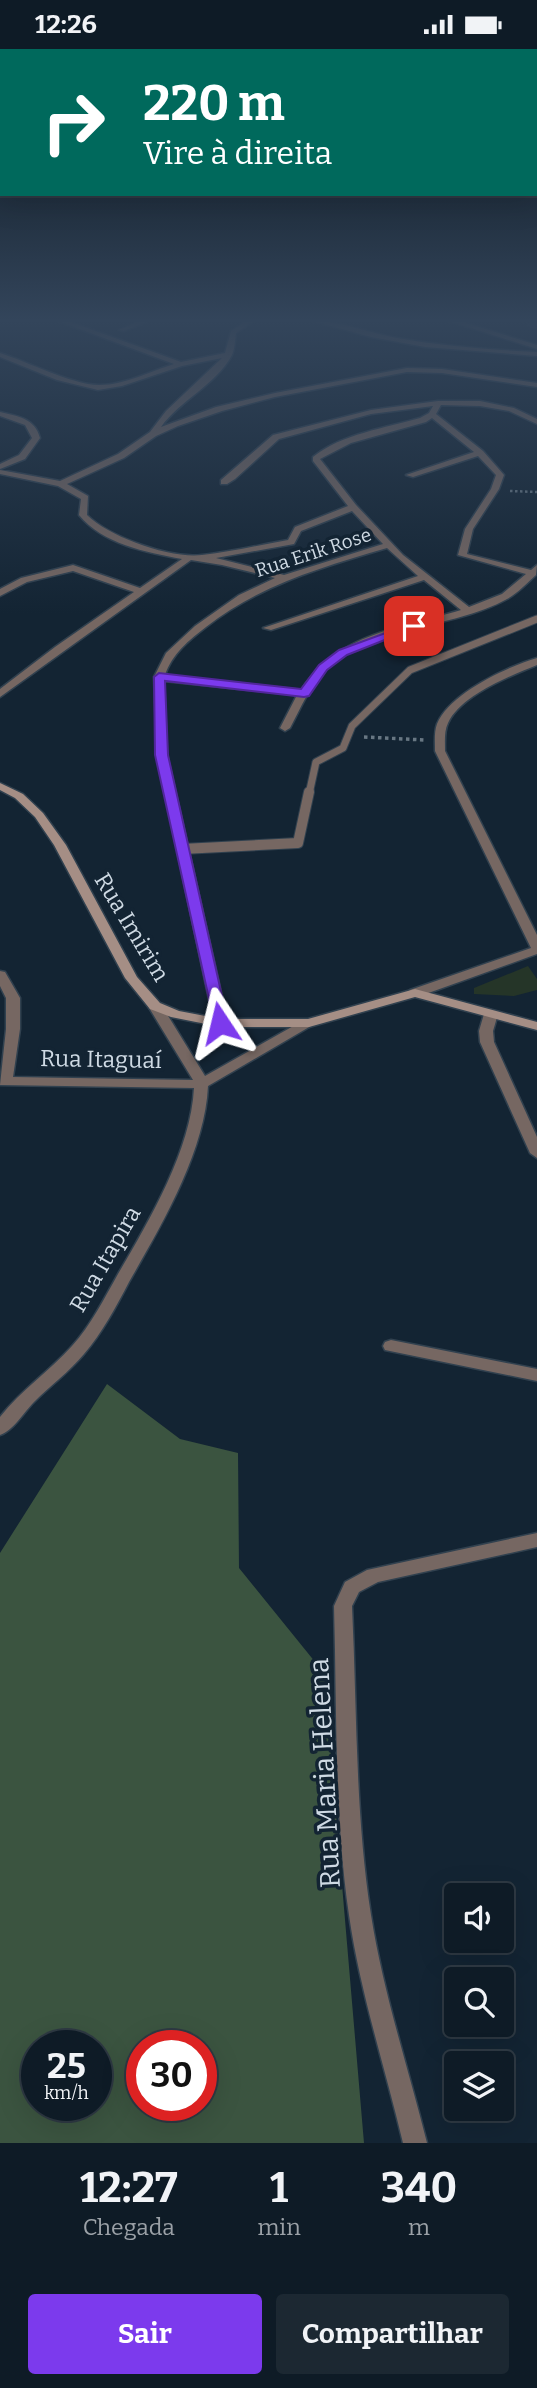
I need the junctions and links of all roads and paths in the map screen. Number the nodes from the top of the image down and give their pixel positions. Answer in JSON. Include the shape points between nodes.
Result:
{"nodes":[{"id":1,"x":14,"y":419,"type":"edge"},
{"id":2,"x":161,"y":419,"type":"edge"},
{"id":3,"x":190,"y":419,"type":"edge"},
{"id":4,"x":345,"y":419,"type":"edge"},
{"id":5,"x":426,"y":419,"type":"edge"},
{"id":6,"x":438,"y":419,"type":"edge"},
{"id":7,"x":153,"y":434,"type":"junction"},
{"id":8,"x":480,"y":453,"type":"junction"},
{"id":9,"x":0,"y":469,"type":"edge"},
{"id":10,"x":410,"y":474,"type":"dead end"},
{"id":11,"x":224,"y":482,"type":"dead end"},
{"id":12,"x":61,"y":484,"type":"junction"},
{"id":13,"x":494,"y":491,"type":"junction"},
{"id":14,"x":537,"y":492,"type":"edge"},
{"id":15,"x":353,"y":507,"type":"junction"},
{"id":16,"x":389,"y":545,"type":"junction"},
{"id":17,"x":187,"y":559,"type":"junction"},
{"id":18,"x":202,"y":559,"type":"junction"},
{"id":19,"x":535,"y":571,"type":"edge"},
{"id":20,"x":281,"y":577,"type":"junction"},
{"id":21,"x":424,"y":577,"type":"junction"},
{"id":22,"x":141,"y":591,"type":"junction"},
{"id":23,"x":0,"y":593,"type":"edge"},
{"id":24,"x":467,"y":610,"type":"junction"},
{"id":25,"x":537,"y":619,"type":"edge"},
{"id":26,"x":268,"y":628,"type":"dead end"},
{"id":27,"x":537,"y":661,"type":"edge"},
{"id":28,"x":159,"y":677,"type":"junction"},
{"id":29,"x":304,"y":693,"type":"junction"},
{"id":30,"x":0,"y":694,"type":"edge"},
{"id":31,"x":285,"y":727,"type":"dead end"},
{"id":32,"x":348,"y":736,"type":"junction"},
{"id":33,"x":440,"y":741,"type":"junction"},
{"id":34,"x":0,"y":786,"type":"edge"},
{"id":35,"x":182,"y":849,"type":"junction"},
{"id":36,"x":537,"y":949,"type":"edge"},
{"id":37,"x":0,"y":975,"type":"edge"},
{"id":38,"x":415,"y":993,"type":"junction"},
{"id":39,"x":155,"y":1006,"type":"junction"},
{"id":40,"x":491,"y":1014,"type":"junction"},
{"id":41,"x":220,"y":1023,"type":"junction"},
{"id":42,"x":309,"y":1023,"type":"junction"},
{"id":43,"x":537,"y":1026,"type":"edge"},
{"id":44,"x":3,"y":1080,"type":"edge"},
{"id":45,"x":201,"y":1084,"type":"junction"},
{"id":46,"x":537,"y":1153,"type":"edge"},
{"id":47,"x":391,"y":1346,"type":"dead end"},
{"id":48,"x":537,"y":1375,"type":"edge"},
{"id":49,"x":0,"y":1429,"type":"edge"},
{"id":50,"x":537,"y":1540,"type":"edge"},
{"id":51,"x":415,"y":2143,"type":"edge"}],
"edges":[{"from":1,"to":9,"type":"street","via":[[30,424],[36,438],[22,457]]},
{"from":2,"to":7,"type":"street"},
{"from":3,"to":7,"type":"street"},
{"from":4,"to":11,"type":"street","via":[[276,437],[240,473]]},
{"from":5,"to":15,"type":"street","via":[[319,455],[317,463]]},
{"from":6,"to":8,"type":"street"},
{"from":7,"to":12,"type":"street","via":[[121,456]]},
{"from":8,"to":10,"type":"street"},
{"from":8,"to":13,"type":"street","via":[[500,475]]},
{"from":9,"to":12,"type":"street"},
{"from":12,"to":17,"type":"street","via":[[85,498],[83,515],[97,530]]},
{"from":13,"to":14,"type":"path"},
{"from":13,"to":19,"type":"street","via":[[469,529],[461,555]]},
{"from":15,"to":16,"type":"street"},
{"from":15,"to":18,"type":"street","via":[[298,529],[291,542]]},
{"from":16,"to":20,"type":"street","name":"Rua Erik Rose"},
{"from":16,"to":21,"type":"street"},
{"from":17,"to":18,"type":"street"},
{"from":17,"to":22,"type":"street"},
{"from":18,"to":20,"type":"street"},
{"from":19,"to":24,"type":"street","via":[[502,599]]},
{"from":20,"to":28,"type":"street","name":"Rua Erik Rose","via":[[210,618],[165,658]]},
{"from":21,"to":24,"type":"street"},
{"from":21,"to":26,"type":"street"},
{"from":22,"to":23,"type":"street","via":[[73,568],[24,580]]},
{"from":22,"to":30,"type":"street"},
{"from":24,"to":29,"type":"street","via":[[343,653],[323,667]]},
{"from":25,"to":32,"type":"lane","via":[[410,670],[352,726]]},
{"from":27,"to":33,"type":"street","via":[[465,699],[444,720]]},
{"from":28,"to":29,"type":"street"},
{"from":28,"to":35,"type":"street","via":[[162,755]]},
{"from":29,"to":31,"type":"street"},
{"from":32,"to":33,"type":"path"},
{"from":32,"to":35,"type":"lane","via":[[343,747],[316,762],[298,843]]},
{"from":33,"to":36,"type":"street","via":[[440,751]]},
{"from":34,"to":39,"type":"street","name":"Rua Imirim","via":[[39,815],[60,845],[131,978]]},
{"from":35,"to":41,"type":"street"},
{"from":36,"to":38,"type":"street"},
{"from":37,"to":44,"type":"street","via":[[13,999],[13,1029]]},
{"from":38,"to":40,"type":"street"},
{"from":38,"to":42,"type":"street","name":"Rua Imirim"},
{"from":39,"to":41,"type":"street","name":"Rua Imirim"},
{"from":39,"to":45,"type":"street"},
{"from":40,"to":43,"type":"street"},
{"from":40,"to":46,"type":"street","via":[[487,1042]]},
{"from":41,"to":42,"type":"street","name":"Rua Imirim"},
{"from":42,"to":45,"type":"street"},
{"from":44,"to":45,"type":"street","name":"Rua Itaguaí"},
{"from":45,"to":49,"type":"street","name":"Rua Itapira","via":[[197,1116],[184,1153],[125,1280],[79,1348]]},
{"from":47,"to":48,"type":"street"},
{"from":50,"to":51,"type":"street","name":"Rua Maria Helena","via":[[374,1575],[352,1587],[343,1607],[360,1916]]}]}
